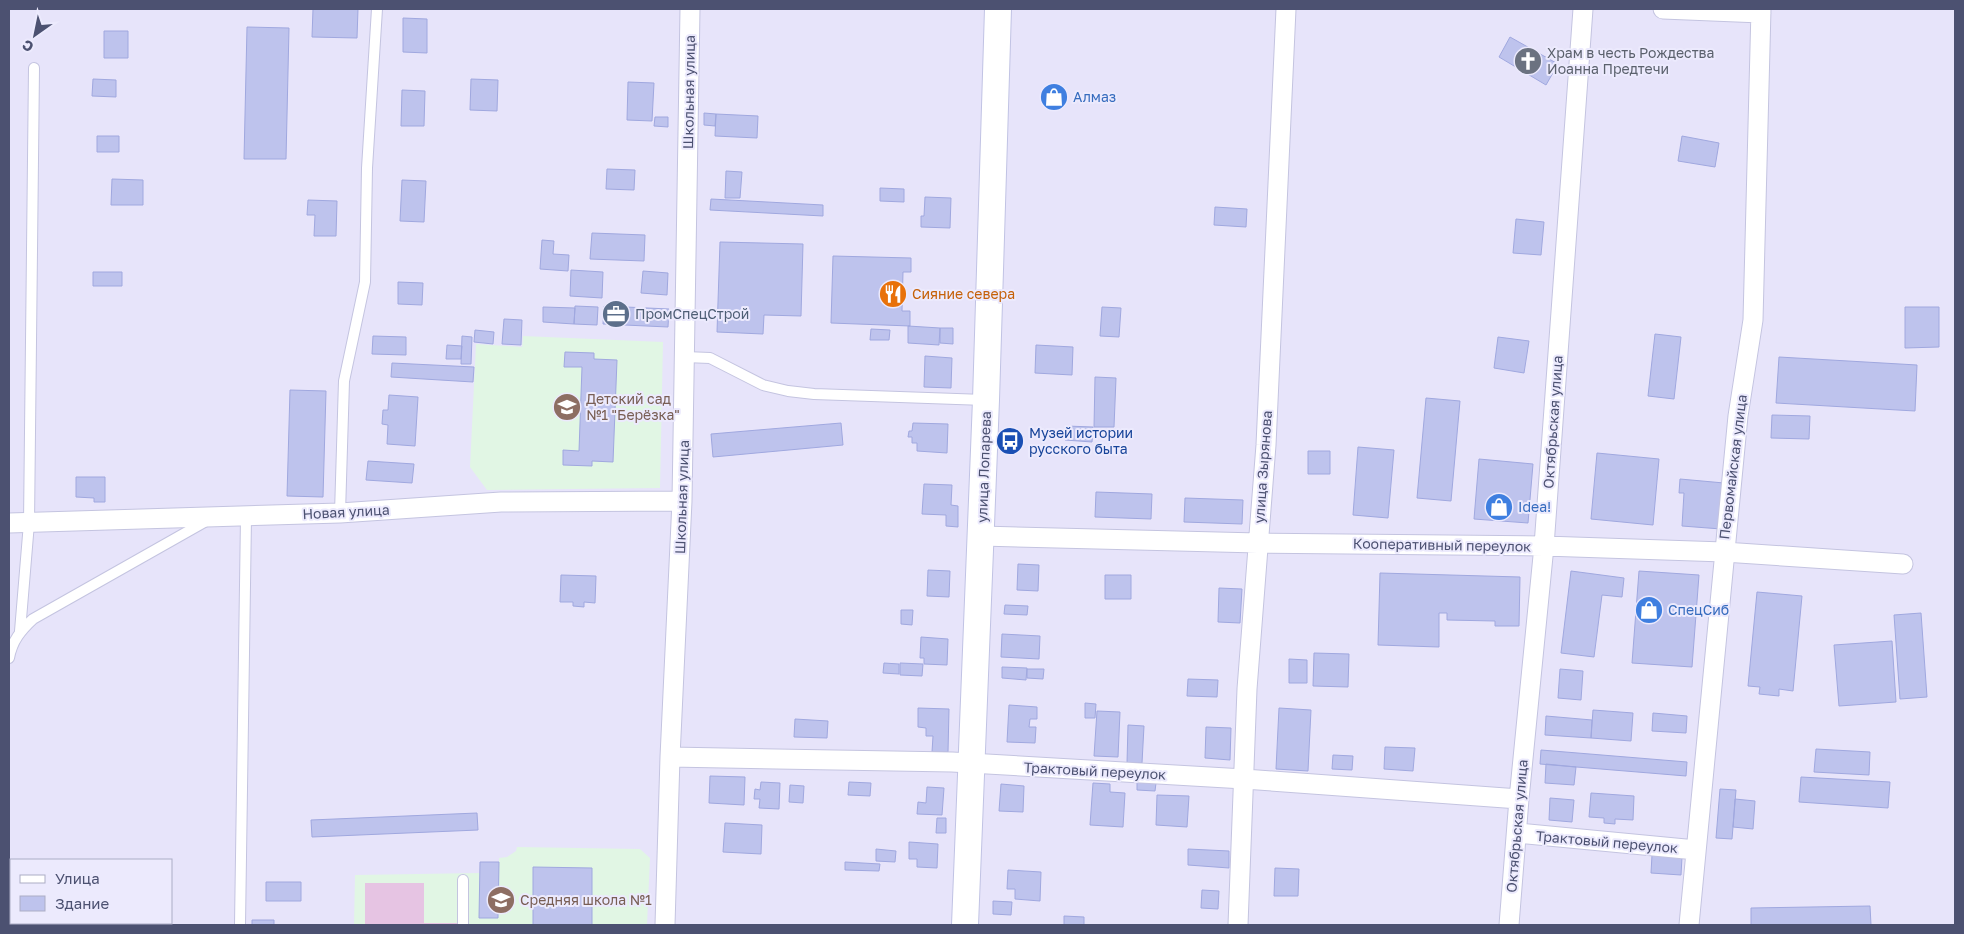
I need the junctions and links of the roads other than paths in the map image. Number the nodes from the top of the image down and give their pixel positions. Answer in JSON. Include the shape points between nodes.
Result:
{"nodes":[{"id":1,"x":377,"y":9,"type":"edge"},
{"id":2,"x":690,"y":9,"type":"edge"},
{"id":3,"x":998,"y":9,"type":"edge"},
{"id":4,"x":1286,"y":9,"type":"edge"},
{"id":5,"x":1583,"y":9,"type":"edge"},
{"id":6,"x":1663,"y":9,"type":"edge"},
{"id":7,"x":1761,"y":11,"type":"edge"},
{"id":8,"x":34,"y":68,"type":"dead end"},
{"id":9,"x":685,"y":357,"type":"junction"},
{"id":10,"x":986,"y":400,"type":"junction"},
{"id":11,"x":682,"y":502,"type":"junction"},
{"id":12,"x":340,"y":513,"type":"junction"},
{"id":13,"x":246,"y":517,"type":"junction"},
{"id":14,"x":213,"y":518,"type":"junction"},
{"id":15,"x":29,"y":522,"type":"junction"},
{"id":16,"x":9,"y":523,"type":"edge"},
{"id":17,"x":981,"y":536,"type":"junction"},
{"id":18,"x":1258,"y":543,"type":"junction"},
{"id":19,"x":1544,"y":546,"type":"junction"},
{"id":20,"x":1724,"y":552,"type":"junction"},
{"id":21,"x":1903,"y":564,"type":"dead end"},
{"id":22,"x":20,"y":631,"type":"junction"},
{"id":23,"x":9,"y":658,"type":"edge"},
{"id":24,"x":670,"y":757,"type":"junction"},
{"id":25,"x":970,"y":764,"type":"junction"},
{"id":26,"x":1244,"y":780,"type":"junction"},
{"id":27,"x":1518,"y":799,"type":"junction"},
{"id":28,"x":1517,"y":833,"type":"junction"},
{"id":29,"x":1696,"y":850,"type":"junction"},
{"id":30,"x":463,"y":880,"type":"dead end"},
{"id":31,"x":240,"y":925,"type":"edge"},
{"id":32,"x":463,"y":925,"type":"edge"},
{"id":33,"x":665,"y":925,"type":"edge"},
{"id":34,"x":965,"y":925,"type":"edge"},
{"id":35,"x":1238,"y":925,"type":"edge"},
{"id":36,"x":1509,"y":925,"type":"edge"},
{"id":37,"x":1689,"y":925,"type":"edge"}],
"edges":[{"from":1,"to":12,"type":"lane","via":[[367,168],[365,282],[345,375]]},
{"from":2,"to":9,"type":"street","name":"Школьная улица"},
{"from":3,"to":10,"type":"main road","name":"улица Лопарева"},
{"from":4,"to":18,"type":"street","name":"улица Зырянова","via":[[1266,445]]},
{"from":5,"to":19,"type":"street","name":"Октябрьская улица"},
{"from":6,"to":7,"type":"street"},
{"from":7,"to":20,"type":"street","name":"Первомайская улица","via":[[1753,320],[1738,416]]},
{"from":8,"to":15,"type":"lane"},
{"from":9,"to":10,"type":"lane","via":[[710,358],[763,385],[788,391]]},
{"from":9,"to":11,"type":"street","name":"Школьная улица"},
{"from":10,"to":17,"type":"main road","name":"улица Лопарева"},
{"from":11,"to":12,"type":"street","name":"Новая улица","via":[[501,502]]},
{"from":11,"to":24,"type":"street","name":"Школьная улица"},
{"from":12,"to":13,"type":"street","name":"Новая улица"},
{"from":13,"to":14,"type":"street","name":"Новая улица"},
{"from":13,"to":31,"type":"lane"},
{"from":14,"to":15,"type":"street","name":"Новая улица"},
{"from":14,"to":22,"type":"lane","via":[[33,619]]},
{"from":15,"to":16,"type":"street","name":"Новая улица"},
{"from":15,"to":22,"type":"lane"},
{"from":17,"to":18,"type":"street","name":"Кооперативный переулок"},
{"from":17,"to":25,"type":"main road","name":"улица Лопарева"},
{"from":18,"to":19,"type":"street","name":"Кооперативный переулок"},
{"from":18,"to":26,"type":"street","name":"улица Зырянова"},
{"from":19,"to":20,"type":"street","name":"Кооперативный переулок"},
{"from":19,"to":27,"type":"street","name":"Октябрьская улица"},
{"from":20,"to":21,"type":"street","name":"Кооперативный переулок"},
{"from":20,"to":29,"type":"street","name":"Первомайская улица"},
{"from":22,"to":23,"type":"lane","via":[[10,648]]},
{"from":24,"to":25,"type":"street","name":"Трактовый переулок"},
{"from":24,"to":33,"type":"street","name":"Школьная улица"},
{"from":25,"to":26,"type":"street","name":"Трактовый переулок"},
{"from":25,"to":34,"type":"main road","name":"улица Лопарева"},
{"from":26,"to":27,"type":"street","name":"Трактовый переулок"},
{"from":26,"to":35,"type":"street","name":"улица Зырянова"},
{"from":27,"to":28,"type":"street","name":"Октябрьская улица"},
{"from":28,"to":29,"type":"street","name":"Трактовый переулок"},
{"from":28,"to":36,"type":"street","name":"Октябрьская улица"},
{"from":29,"to":37,"type":"street","name":"Первомайская улица"},
{"from":30,"to":32,"type":"lane"}]}
